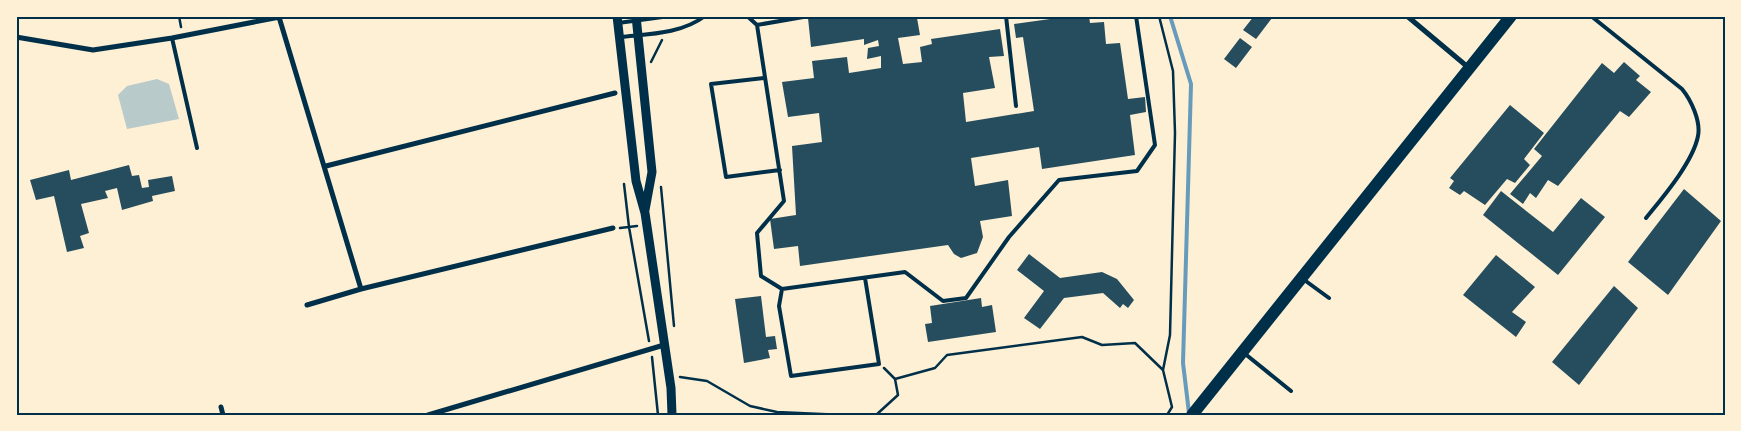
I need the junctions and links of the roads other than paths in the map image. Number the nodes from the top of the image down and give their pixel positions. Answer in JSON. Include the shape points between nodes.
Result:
{"nodes":[{"id":1,"x":245,"y":16,"type":"edge"},
{"id":2,"x":670,"y":16,"type":"edge"},
{"id":3,"x":705,"y":16,"type":"edge"},
{"id":4,"x":747,"y":16,"type":"edge"},
{"id":5,"x":809,"y":16,"type":"edge"},
{"id":6,"x":1006,"y":16,"type":"edge"},
{"id":7,"x":1136,"y":16,"type":"edge"},
{"id":8,"x":1407,"y":16,"type":"edge"},
{"id":9,"x":1511,"y":16,"type":"edge"},
{"id":10,"x":1591,"y":16,"type":"edge"},
{"id":11,"x":282,"y":17,"type":"edge"},
{"id":12,"x":636,"y":19,"type":"edge"},
{"id":13,"x":617,"y":20,"type":"edge"},
{"id":14,"x":247,"y":22,"type":"junction"},
{"id":15,"x":757,"y":25,"type":"junction"},
{"id":16,"x":638,"y":35,"type":"junction"},
{"id":17,"x":16,"y":37,"type":"edge"},
{"id":18,"x":620,"y":37,"type":"junction"},
{"id":19,"x":172,"y":38,"type":"junction"},
{"id":20,"x":1469,"y":68,"type":"junction"},
{"id":21,"x":765,"y":78,"type":"junction"},
{"id":22,"x":615,"y":93,"type":"dead end"},
{"id":23,"x":1016,"y":106,"type":"dead end"},
{"id":24,"x":197,"y":148,"type":"dead end"},
{"id":25,"x":326,"y":166,"type":"junction"},
{"id":26,"x":780,"y":170,"type":"junction"},
{"id":27,"x":645,"y":212,"type":"junction"},
{"id":28,"x":1646,"y":218,"type":"dead end"},
{"id":29,"x":613,"y":228,"type":"road end"},
{"id":30,"x":865,"y":278,"type":"junction"},
{"id":31,"x":1301,"y":278,"type":"junction"},
{"id":32,"x":782,"y":289,"type":"junction"},
{"id":33,"x":361,"y":290,"type":"junction"},
{"id":34,"x":1329,"y":298,"type":"dead end"},
{"id":35,"x":307,"y":305,"type":"dead end"},
{"id":36,"x":664,"y":345,"type":"junction"},
{"id":37,"x":1242,"y":352,"type":"junction"},
{"id":38,"x":1291,"y":391,"type":"dead end"},
{"id":39,"x":221,"y":407,"type":"dead end"},
{"id":40,"x":223,"y":415,"type":"edge"},
{"id":41,"x":428,"y":415,"type":"edge"},
{"id":42,"x":672,"y":415,"type":"edge"},
{"id":43,"x":1192,"y":415,"type":"edge"}],
"edges":[{"from":1,"to":14,"type":"street"},
{"from":2,"to":12,"type":"lane"},
{"from":3,"to":16,"type":"lane","via":[[695,23]]},
{"from":4,"to":15,"type":"lane"},
{"from":5,"to":15,"type":"lane"},
{"from":6,"to":23,"type":"lane"},
{"from":7,"to":30,"type":"lane","via":[[1155,145],[1137,171],[1059,180],[1009,237],[966,298],[943,301],[905,272]]},
{"from":8,"to":20,"type":"street"},
{"from":9,"to":20,"type":"highway"},
{"from":10,"to":28,"type":"lane","via":[[1682,89],[1698,123],[1698,136],[1690,155]]},
{"from":11,"to":14,"type":"street"},
{"from":11,"to":25,"type":"street"},
{"from":12,"to":13,"type":"lane"},
{"from":12,"to":16,"type":"street"},
{"from":13,"to":18,"type":"street"},
{"from":14,"to":19,"type":"street"},
{"from":15,"to":21,"type":"lane"},
{"from":16,"to":18,"type":"lane"},
{"from":16,"to":27,"type":"street","via":[[652,172]]},
{"from":17,"to":19,"type":"street","via":[[93,50]]},
{"from":18,"to":27,"type":"street","via":[[636,181]]},
{"from":19,"to":24,"type":"lane"},
{"from":20,"to":31,"type":"highway"},
{"from":21,"to":26,"type":"lane"},
{"from":21,"to":26,"type":"lane","via":[[711,84],[726,177]]},
{"from":22,"to":25,"type":"street"},
{"from":25,"to":33,"type":"street"},
{"from":26,"to":32,"type":"lane","via":[[784,201],[757,233],[761,276]]},
{"from":27,"to":36,"type":"street"},
{"from":29,"to":33,"type":"street"},
{"from":30,"to":32,"type":"lane"},
{"from":30,"to":32,"type":"lane","via":[[878,364],[791,376],[779,306]]},
{"from":31,"to":34,"type":"lane"},
{"from":31,"to":37,"type":"highway"},
{"from":33,"to":35,"type":"street"},
{"from":36,"to":41,"type":"street"},
{"from":36,"to":42,"type":"street"},
{"from":37,"to":38,"type":"lane"},
{"from":37,"to":43,"type":"highway"},
{"from":39,"to":40,"type":"street"}]}
